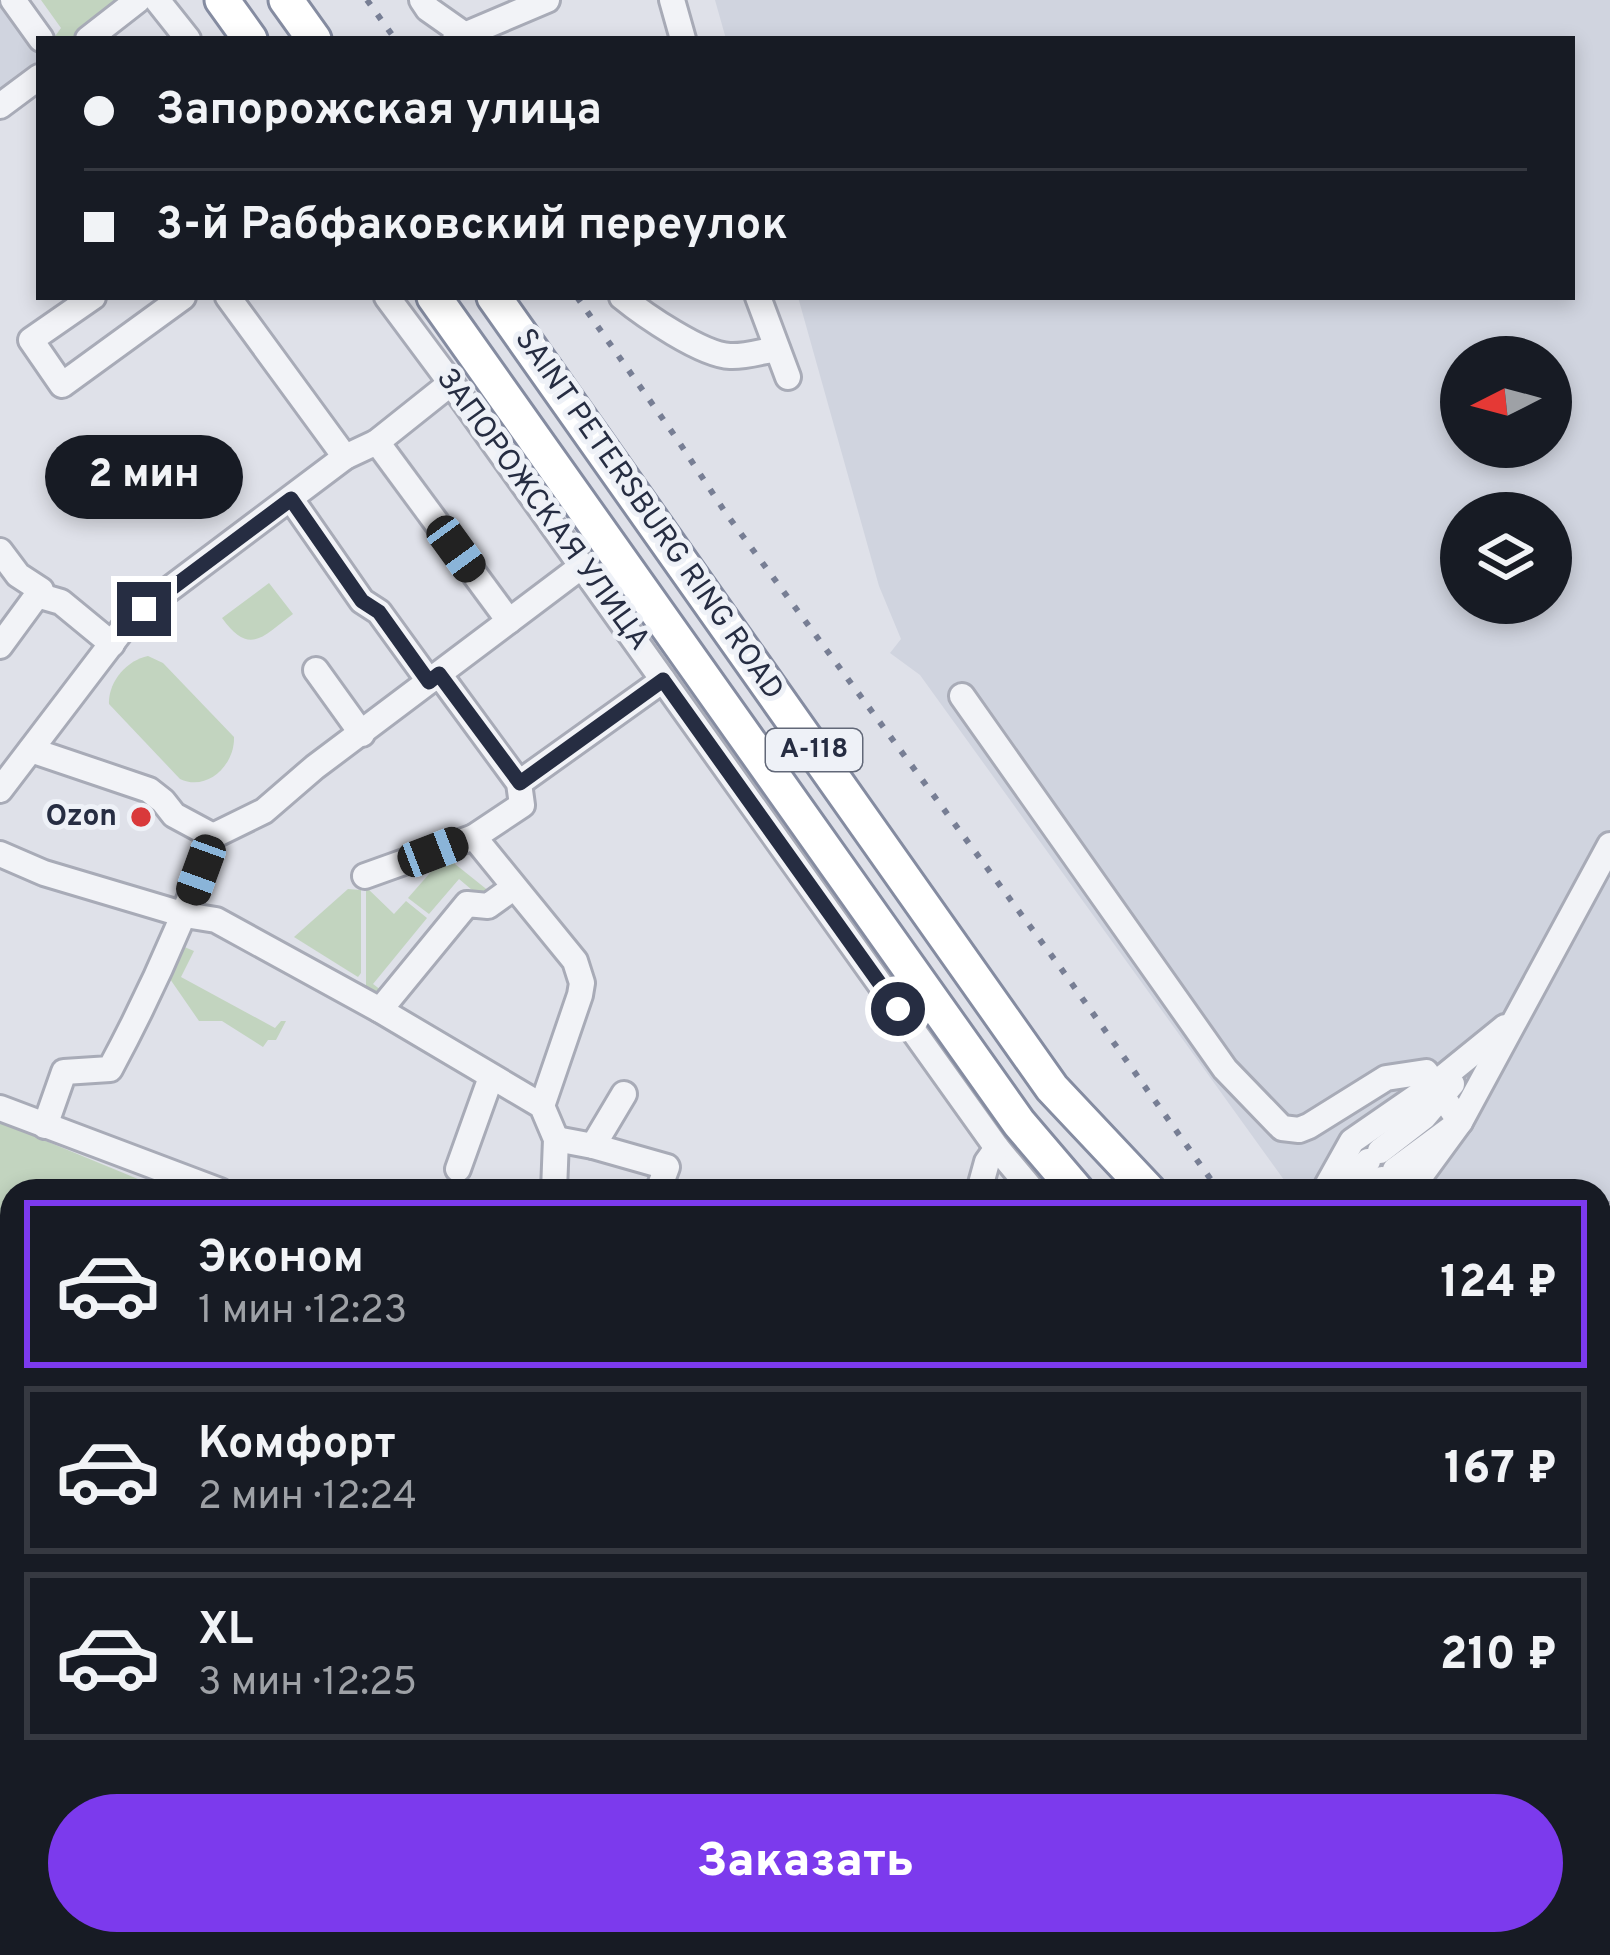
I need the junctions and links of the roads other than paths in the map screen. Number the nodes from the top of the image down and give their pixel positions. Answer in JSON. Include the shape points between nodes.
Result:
{"nodes":[{"id":1,"x":14,"y":0,"type":"edge"},
{"id":2,"x":138,"y":0,"type":"edge"},
{"id":3,"x":157,"y":0,"type":"edge"},
{"id":4,"x":222,"y":0,"type":"edge"},
{"id":5,"x":286,"y":0,"type":"edge"},
{"id":6,"x":422,"y":0,"type":"edge"},
{"id":7,"x":547,"y":0,"type":"edge"},
{"id":8,"x":672,"y":0,"type":"edge"},
{"id":9,"x":39,"y":36,"type":"edge"},
{"id":10,"x":92,"y":36,"type":"edge"},
{"id":11,"x":186,"y":36,"type":"edge"},
{"id":12,"x":248,"y":36,"type":"edge"},
{"id":13,"x":312,"y":36,"type":"edge"},
{"id":14,"x":459,"y":36,"type":"edge"},
{"id":15,"x":462,"y":36,"type":"edge"},
{"id":16,"x":682,"y":36,"type":"edge"},
{"id":17,"x":36,"y":78,"type":"edge"},
{"id":18,"x":0,"y":106,"type":"edge"},
{"id":19,"x":89,"y":300,"type":"edge"},
{"id":20,"x":179,"y":300,"type":"edge"},
{"id":21,"x":230,"y":300,"type":"edge"},
{"id":22,"x":389,"y":300,"type":"edge"},
{"id":23,"x":436,"y":300,"type":"edge"},
{"id":24,"x":496,"y":300,"type":"edge"},
{"id":25,"x":626,"y":300,"type":"edge"},
{"id":26,"x":759,"y":300,"type":"edge"},
{"id":27,"x":777,"y":350,"type":"junction"},
{"id":28,"x":788,"y":377,"type":"dead end"},
{"id":29,"x":451,"y":382,"type":"junction"},
{"id":30,"x":377,"y":442,"type":"junction"},
{"id":31,"x":345,"y":457,"type":"junction"},
{"id":32,"x":291,"y":499,"type":"junction"},
{"id":33,"x":0,"y":551,"type":"edge"},
{"id":34,"x":582,"y":566,"type":"junction"},
{"id":35,"x":38,"y":595,"type":"junction"},
{"id":36,"x":509,"y":621,"type":"junction"},
{"id":37,"x":112,"y":644,"type":"junction"},
{"id":38,"x":0,"y":646,"type":"edge"},
{"id":39,"x":316,"y":670,"type":"dead end"},
{"id":40,"x":434,"y":678,"type":"junction"},
{"id":41,"x":663,"y":680,"type":"junction"},
{"id":42,"x":962,"y":695,"type":"dead end"},
{"id":43,"x":362,"y":734,"type":"junction"},
{"id":44,"x":32,"y":750,"type":"junction"},
{"id":45,"x":520,"y":783,"type":"junction"},
{"id":46,"x":0,"y":790,"type":"edge"},
{"id":47,"x":213,"y":836,"type":"junction"},
{"id":48,"x":474,"y":837,"type":"junction"},
{"id":49,"x":1610,"y":845,"type":"edge"},
{"id":50,"x":0,"y":854,"type":"edge"},
{"id":51,"x":365,"y":875,"type":"dead end"},
{"id":52,"x":513,"y":888,"type":"junction"},
{"id":53,"x":185,"y":914,"type":"junction"},
{"id":54,"x":380,"y":1010,"type":"junction"},
{"id":55,"x":1516,"y":1018,"type":"junction"},
{"id":56,"x":491,"y":1076,"type":"junction"},
{"id":57,"x":1440,"y":1089,"type":"junction"},
{"id":58,"x":625,"y":1094,"type":"dead end"},
{"id":59,"x":542,"y":1106,"type":"junction"},
{"id":60,"x":21,"y":1120,"type":"edge"},
{"id":61,"x":1460,"y":1122,"type":"junction"},
{"id":62,"x":556,"y":1138,"type":"junction"},
{"id":63,"x":593,"y":1146,"type":"junction"},
{"id":64,"x":998,"y":1148,"type":"junction"},
{"id":65,"x":458,"y":1169,"type":"dead end"},
{"id":66,"x":1381,"y":1174,"type":"edge"},
{"id":67,"x":177,"y":1179,"type":"edge"},
{"id":68,"x":554,"y":1179,"type":"edge"},
{"id":69,"x":662,"y":1179,"type":"edge"},
{"id":70,"x":982,"y":1179,"type":"edge"},
{"id":71,"x":1023,"y":1179,"type":"edge"},
{"id":72,"x":1067,"y":1179,"type":"edge"},
{"id":73,"x":1138,"y":1179,"type":"edge"},
{"id":74,"x":1331,"y":1179,"type":"edge"}],
"edges":[{"from":1,"to":9,"type":"street"},
{"from":2,"to":10,"type":"street"},
{"from":3,"to":11,"type":"street"},
{"from":4,"to":12,"type":"highway"},
{"from":5,"to":13,"type":"highway"},
{"from":6,"to":14,"type":"street"},
{"from":7,"to":15,"type":"street"},
{"from":8,"to":16,"type":"street"},
{"from":17,"to":18,"type":"street"},
{"from":19,"to":20,"type":"street","via":[[31,340],[62,385]]},
{"from":21,"to":31,"type":"street"},
{"from":22,"to":29,"type":"street","name":"ЗАПОРОЖСКАЯ УЛИЦА"},
{"from":23,"to":72,"type":"highway","name":"SAINT PETERSBURG RING ROAD","number":"А-118","via":[[1019,1123]]},
{"from":24,"to":73,"type":"highway","name":"SAINT PETERSBURG RING ROAD","number":"А-118","via":[[1052,1088]]},
{"from":25,"to":27,"type":"street","via":[[728,356]]},
{"from":26,"to":27,"type":"street"},
{"from":27,"to":28,"type":"street"},
{"from":29,"to":30,"type":"street"},
{"from":29,"to":34,"type":"street","name":"ЗАПОРОЖСКАЯ УЛИЦА"},
{"from":30,"to":31,"type":"street"},
{"from":30,"to":36,"type":"street"},
{"from":31,"to":32,"type":"street"},
{"from":32,"to":37,"type":"street","via":[[131,618]]},
{"from":32,"to":40,"type":"street","via":[[362,601]]},
{"from":33,"to":35,"type":"street"},
{"from":34,"to":36,"type":"street"},
{"from":34,"to":41,"type":"street","name":"ЗАПОРОЖСКАЯ УЛИЦА"},
{"from":35,"to":37,"type":"street","via":[[61,602]]},
{"from":35,"to":38,"type":"street"},
{"from":36,"to":40,"type":"street"},
{"from":37,"to":44,"type":"street"},
{"from":39,"to":43,"type":"street"},
{"from":40,"to":43,"type":"street"},
{"from":40,"to":45,"type":"street"},
{"from":41,"to":45,"type":"street"},
{"from":41,"to":64,"type":"street","name":"ЗАПОРОЖСКАЯ УЛИЦА"},
{"from":42,"to":57,"type":"street","via":[[1225,1069],[1282,1128],[1309,1126],[1385,1078],[1426,1072]]},
{"from":43,"to":47,"type":"street","via":[[264,811]]},
{"from":44,"to":46,"type":"street"},
{"from":44,"to":47,"type":"street","via":[[149,790]]},
{"from":45,"to":48,"type":"street","via":[[522,805]]},
{"from":47,"to":53,"type":"street"},
{"from":48,"to":51,"type":"street"},
{"from":48,"to":52,"type":"street"},
{"from":49,"to":55,"type":"street"},
{"from":50,"to":53,"type":"street"},
{"from":52,"to":54,"type":"street","via":[[488,906],[467,904]]},
{"from":52,"to":59,"type":"street","via":[[574,961],[582,983]]},
{"from":53,"to":54,"type":"street","via":[[216,920]]},
{"from":53,"to":60,"type":"street","via":[[110,1069],[64,1072]]},
{"from":54,"to":56,"type":"street"},
{"from":55,"to":57,"type":"street"},
{"from":55,"to":61,"type":"street"},
{"from":56,"to":59,"type":"street"},
{"from":56,"to":65,"type":"street"},
{"from":57,"to":61,"type":"street"},
{"from":57,"to":66,"type":"street"},
{"from":57,"to":74,"type":"street","via":[[1352,1141]]},
{"from":58,"to":63,"type":"street"},
{"from":59,"to":62,"type":"street"},
{"from":60,"to":67,"type":"street"},
{"from":61,"to":66,"type":"street"},
{"from":62,"to":63,"type":"street"},
{"from":62,"to":68,"type":"street"},
{"from":63,"to":69,"type":"street","via":[[667,1167]]},
{"from":64,"to":70,"type":"street"},
{"from":64,"to":71,"type":"street","name":"ЗАПОРОЖСКАЯ УЛИЦА"}]}
